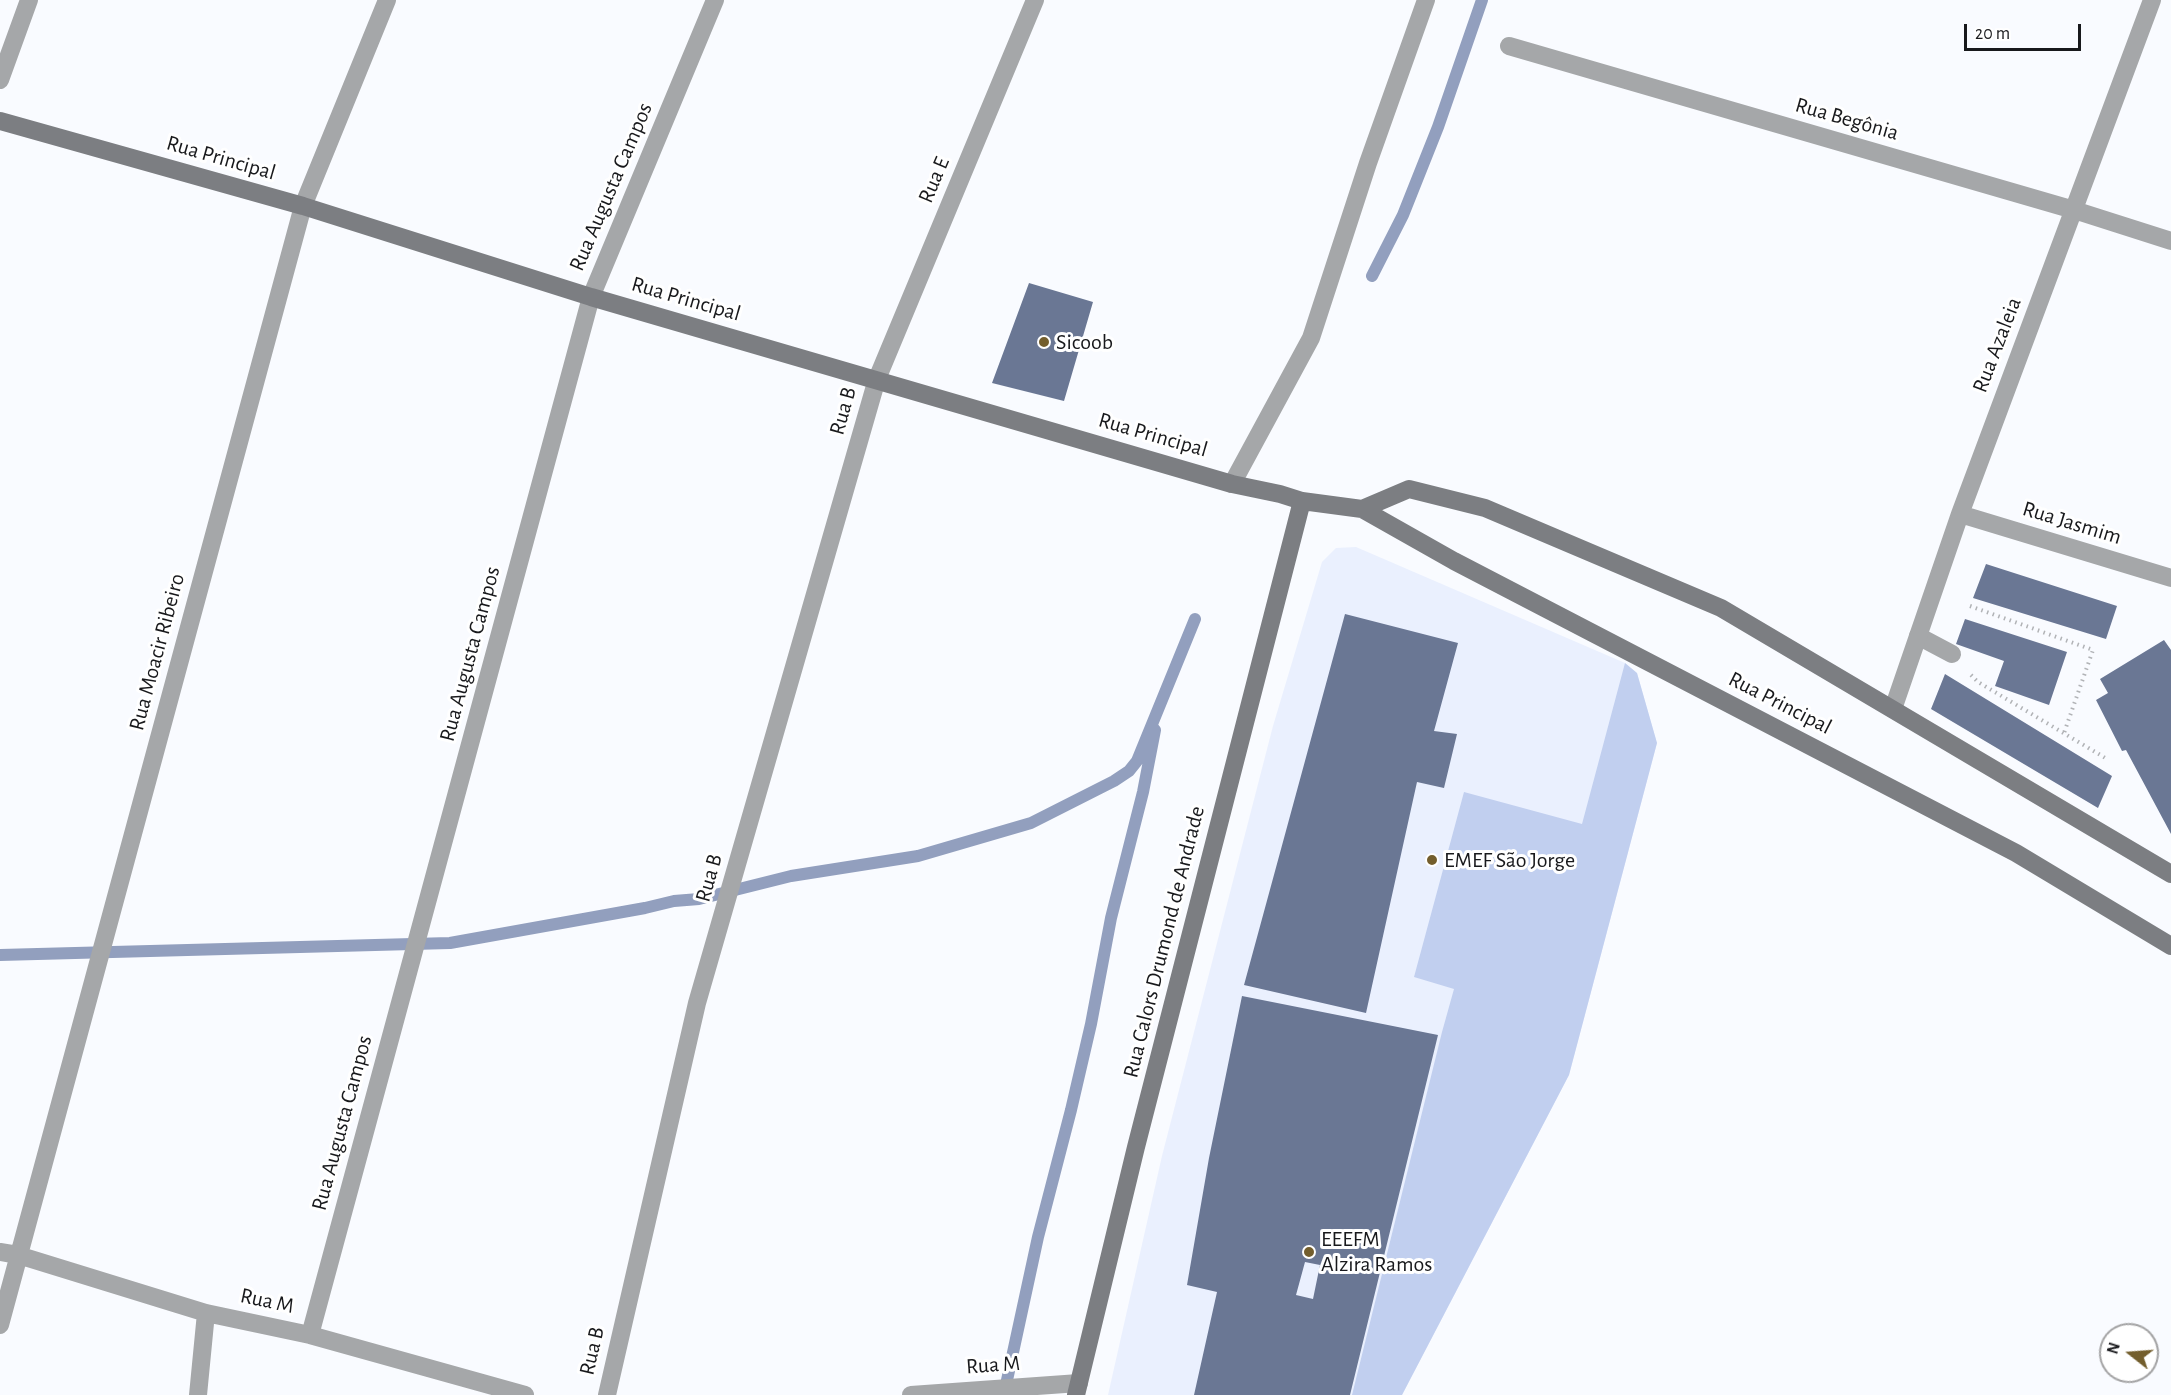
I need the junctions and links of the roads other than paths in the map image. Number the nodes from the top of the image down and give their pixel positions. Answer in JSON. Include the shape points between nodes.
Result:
{"nodes":[{"id":1,"x":28,"y":0,"type":"edge"},
{"id":2,"x":387,"y":0,"type":"edge"},
{"id":3,"x":715,"y":0,"type":"edge"},
{"id":4,"x":1035,"y":0,"type":"edge"},
{"id":5,"x":1426,"y":0,"type":"edge"},
{"id":6,"x":2152,"y":0,"type":"edge"},
{"id":7,"x":1509,"y":46,"type":"dead end"},
{"id":8,"x":0,"y":80,"type":"edge"},
{"id":9,"x":0,"y":121,"type":"edge"},
{"id":10,"x":303,"y":206,"type":"junction"},
{"id":11,"x":2074,"y":210,"type":"junction"},
{"id":12,"x":2171,"y":241,"type":"edge"},
{"id":13,"x":591,"y":297,"type":"junction"},
{"id":14,"x":877,"y":379,"type":"junction"},
{"id":15,"x":1232,"y":484,"type":"junction"},
{"id":16,"x":1302,"y":501,"type":"junction"},
{"id":17,"x":1362,"y":509,"type":"junction"},
{"id":18,"x":1960,"y":514,"type":"junction"},
{"id":19,"x":2171,"y":578,"type":"edge"},
{"id":20,"x":1918,"y":636,"type":"junction"},
{"id":21,"x":1952,"y":654,"type":"road end"},
{"id":22,"x":1893,"y":709,"type":"junction"},
{"id":23,"x":2171,"y":874,"type":"edge"},
{"id":24,"x":2171,"y":946,"type":"edge"},
{"id":25,"x":9,"y":1254,"type":"edge"},
{"id":26,"x":206,"y":1313,"type":"junction"},
{"id":27,"x":0,"y":1325,"type":"edge"},
{"id":28,"x":309,"y":1335,"type":"junction"},
{"id":29,"x":1077,"y":1389,"type":"edge"},
{"id":30,"x":198,"y":1395,"type":"edge"},
{"id":31,"x":525,"y":1395,"type":"edge"},
{"id":32,"x":607,"y":1395,"type":"edge"},
{"id":33,"x":911,"y":1395,"type":"edge"}],
"edges":[{"from":1,"to":8,"type":"street"},
{"from":2,"to":10,"type":"street","name":"Rua Moacir Ribeiro"},
{"from":3,"to":13,"type":"street","name":"Rua Augusta Campos"},
{"from":4,"to":14,"type":"street","name":"Rua E"},
{"from":5,"to":15,"type":"street","via":[[1311,338]]},
{"from":6,"to":11,"type":"street","name":"Rua Azaleia"},
{"from":7,"to":11,"type":"street","name":"Rua Begônia"},
{"from":9,"to":10,"type":"main road","name":"Rua Principal"},
{"from":10,"to":13,"type":"main road","name":"Rua Principal"},
{"from":10,"to":25,"type":"street","name":"Rua Moacir Ribeiro"},
{"from":11,"to":12,"type":"street","name":"Rua Begônia"},
{"from":11,"to":18,"type":"street","name":"Rua Azaleia"},
{"from":13,"to":14,"type":"main road","name":"Rua Principal"},
{"from":13,"to":28,"type":"street","name":"Rua Augusta Campos"},
{"from":14,"to":15,"type":"main road","name":"Rua Principal"},
{"from":14,"to":32,"type":"street","name":"Rua B","via":[[697,1003]]},
{"from":15,"to":16,"type":"main road","name":"Rua Principal"},
{"from":16,"to":17,"type":"main road","name":"Rua Principal"},
{"from":16,"to":29,"type":"main road","name":"Rua Calors Drumond de Andrade"},
{"from":17,"to":22,"type":"main road","via":[[1408,489],[1485,508],[1721,608]]},
{"from":17,"to":24,"type":"main road","name":"Rua Principal","via":[[1454,561],[2016,853]]},
{"from":18,"to":19,"type":"street","name":"Rua Jasmim"},
{"from":18,"to":20,"type":"street","name":"Rua Azaleia"},
{"from":20,"to":21,"type":"street"},
{"from":20,"to":22,"type":"street","name":"Rua Azaleia"},
{"from":22,"to":23,"type":"main road"},
{"from":25,"to":26,"type":"street","name":"Rua M"},
{"from":25,"to":27,"type":"street","name":"Rua Moacir Ribeiro"},
{"from":26,"to":28,"type":"street","name":"Rua M"},
{"from":26,"to":30,"type":"street"},
{"from":28,"to":31,"type":"street","name":"Rua M"},
{"from":29,"to":33,"type":"street","name":"Rua M"}]}
